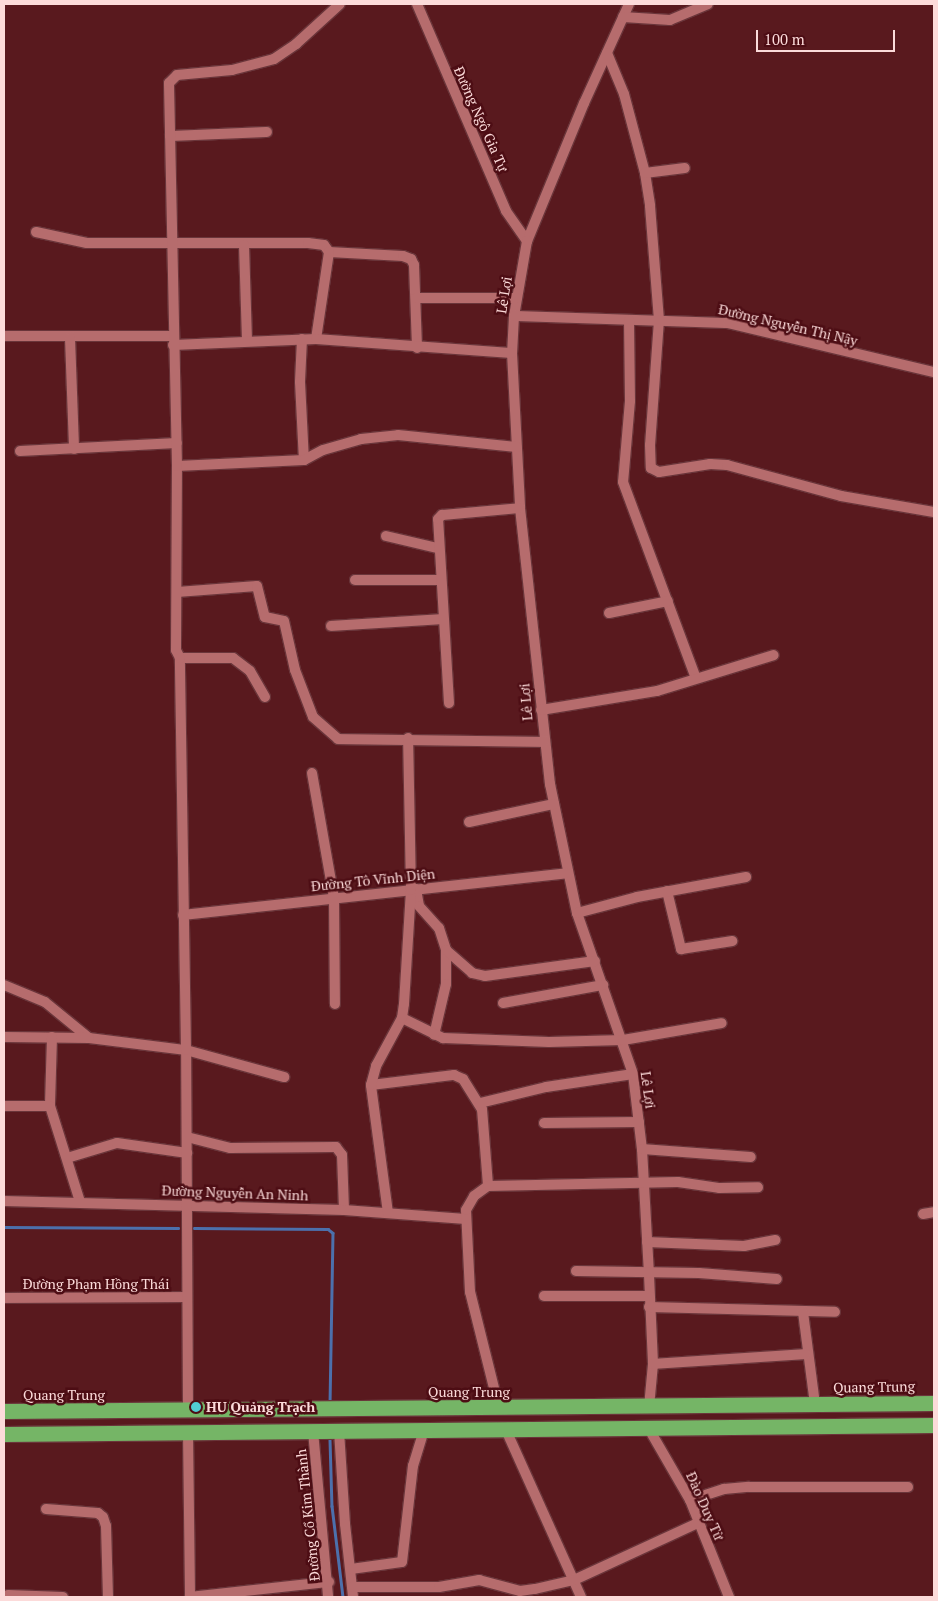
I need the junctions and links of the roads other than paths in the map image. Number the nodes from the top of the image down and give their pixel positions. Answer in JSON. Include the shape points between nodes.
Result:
{"nodes":[{"id":1,"x":340,"y":4,"type":"edge"},
{"id":2,"x":417,"y":4,"type":"edge"},
{"id":3,"x":629,"y":4,"type":"edge"},
{"id":4,"x":708,"y":4,"type":"edge"},
{"id":5,"x":624,"y":17,"type":"junction"},
{"id":6,"x":607,"y":53,"type":"junction"},
{"id":7,"x":267,"y":132,"type":"dead end"},
{"id":8,"x":170,"y":136,"type":"junction"},
{"id":9,"x":685,"y":168,"type":"dead end"},
{"id":10,"x":644,"y":173,"type":"junction"},
{"id":11,"x":36,"y":232,"type":"dead end"},
{"id":12,"x":527,"y":241,"type":"junction"},
{"id":13,"x":173,"y":242,"type":"junction"},
{"id":14,"x":244,"y":245,"type":"junction"},
{"id":15,"x":329,"y":252,"type":"junction"},
{"id":16,"x":416,"y":298,"type":"junction"},
{"id":17,"x":517,"y":298,"type":"junction"},
{"id":18,"x":514,"y":316,"type":"junction"},
{"id":19,"x":630,"y":320,"type":"junction"},
{"id":20,"x":659,"y":320,"type":"junction"},
{"id":21,"x":4,"y":336,"type":"edge"},
{"id":22,"x":70,"y":338,"type":"junction"},
{"id":23,"x":302,"y":339,"type":"junction"},
{"id":24,"x":316,"y":339,"type":"junction"},
{"id":25,"x":173,"y":341,"type":"junction"},
{"id":26,"x":247,"y":341,"type":"junction"},
{"id":27,"x":417,"y":348,"type":"junction"},
{"id":28,"x":512,"y":353,"type":"junction"},
{"id":29,"x":934,"y":372,"type":"edge"},
{"id":30,"x":176,"y":443,"type":"junction"},
{"id":31,"x":516,"y":447,"type":"junction"},
{"id":32,"x":74,"y":449,"type":"junction"},
{"id":33,"x":20,"y":451,"type":"dead end"},
{"id":34,"x":304,"y":460,"type":"junction"},
{"id":35,"x":177,"y":466,"type":"junction"},
{"id":36,"x":520,"y":508,"type":"junction"},
{"id":37,"x":934,"y":512,"type":"edge"},
{"id":38,"x":386,"y":536,"type":"dead end"},
{"id":39,"x":437,"y":548,"type":"junction"},
{"id":40,"x":355,"y":580,"type":"dead end"},
{"id":41,"x":441,"y":580,"type":"junction"},
{"id":42,"x":177,"y":592,"type":"junction"},
{"id":43,"x":668,"y":601,"type":"junction"},
{"id":44,"x":608,"y":613,"type":"dead end"},
{"id":45,"x":443,"y":619,"type":"junction"},
{"id":46,"x":331,"y":626,"type":"dead end"},
{"id":47,"x":774,"y":655,"type":"dead end"},
{"id":48,"x":180,"y":658,"type":"junction"},
{"id":49,"x":696,"y":678,"type":"junction"},
{"id":50,"x":265,"y":697,"type":"dead end"},
{"id":51,"x":449,"y":703,"type":"dead end"},
{"id":52,"x":542,"y":710,"type":"junction"},
{"id":53,"x":408,"y":738,"type":"junction"},
{"id":54,"x":544,"y":742,"type":"junction"},
{"id":55,"x":312,"y":773,"type":"dead end"},
{"id":56,"x":554,"y":804,"type":"junction"},
{"id":57,"x":469,"y":822,"type":"dead end"},
{"id":58,"x":567,"y":873,"type":"junction"},
{"id":59,"x":746,"y":877,"type":"dead end"},
{"id":60,"x":413,"y":890,"type":"junction"},
{"id":61,"x":667,"y":891,"type":"junction"},
{"id":62,"x":334,"y":898,"type":"junction"},
{"id":63,"x":577,"y":913,"type":"junction"},
{"id":64,"x":182,"y":915,"type":"junction"},
{"id":65,"x":732,"y":941,"type":"dead end"},
{"id":66,"x":446,"y":950,"type":"junction"},
{"id":67,"x":594,"y":961,"type":"junction"},
{"id":68,"x":4,"y":985,"type":"edge"},
{"id":69,"x":603,"y":985,"type":"junction"},
{"id":70,"x":503,"y":1003,"type":"dead end"},
{"id":71,"x":335,"y":1004,"type":"dead end"},
{"id":72,"x":402,"y":1018,"type":"junction"},
{"id":73,"x":722,"y":1023,"type":"dead end"},
{"id":74,"x":434,"y":1035,"type":"junction"},
{"id":75,"x":4,"y":1037,"type":"edge"},
{"id":76,"x":52,"y":1037,"type":"junction"},
{"id":77,"x":89,"y":1038,"type":"junction"},
{"id":78,"x":623,"y":1040,"type":"junction"},
{"id":79,"x":186,"y":1050,"type":"junction"},
{"id":80,"x":633,"y":1074,"type":"junction"},
{"id":81,"x":284,"y":1077,"type":"dead end"},
{"id":82,"x":371,"y":1085,"type":"junction"},
{"id":83,"x":480,"y":1103,"type":"junction"},
{"id":84,"x":4,"y":1106,"type":"edge"},
{"id":85,"x":50,"y":1106,"type":"junction"},
{"id":86,"x":639,"y":1122,"type":"junction"},
{"id":87,"x":544,"y":1123,"type":"dead end"},
{"id":88,"x":187,"y":1137,"type":"junction"},
{"id":89,"x":642,"y":1149,"type":"junction"},
{"id":90,"x":187,"y":1153,"type":"junction"},
{"id":91,"x":750,"y":1157,"type":"dead end"},
{"id":92,"x":66,"y":1158,"type":"junction"},
{"id":93,"x":644,"y":1182,"type":"junction"},
{"id":94,"x":488,"y":1186,"type":"junction"},
{"id":95,"x":758,"y":1187,"type":"dead end"},
{"id":96,"x":4,"y":1201,"type":"edge"},
{"id":97,"x":80,"y":1202,"type":"junction"},
{"id":98,"x":187,"y":1206,"type":"junction"},
{"id":99,"x":344,"y":1210,"type":"junction"},
{"id":100,"x":934,"y":1212,"type":"edge"},
{"id":101,"x":388,"y":1213,"type":"junction"},
{"id":102,"x":922,"y":1214,"type":"dead end"},
{"id":103,"x":466,"y":1219,"type":"junction"},
{"id":104,"x":775,"y":1240,"type":"dead end"},
{"id":105,"x":647,"y":1242,"type":"junction"},
{"id":106,"x":576,"y":1272,"type":"dead end"},
{"id":107,"x":649,"y":1275,"type":"junction"},
{"id":108,"x":777,"y":1279,"type":"dead end"},
{"id":109,"x":544,"y":1296,"type":"dead end"},
{"id":110,"x":649,"y":1296,"type":"junction"},
{"id":111,"x":187,"y":1297,"type":"junction"},
{"id":112,"x":4,"y":1298,"type":"edge"},
{"id":113,"x":648,"y":1307,"type":"junction"},
{"id":114,"x":803,"y":1312,"type":"junction"},
{"id":115,"x":835,"y":1312,"type":"dead end"},
{"id":116,"x":806,"y":1354,"type":"junction"},
{"id":117,"x":653,"y":1364,"type":"junction"},
{"id":118,"x":934,"y":1403,"type":"edge"},
{"id":119,"x":815,"y":1404,"type":"junction"},
{"id":120,"x":649,"y":1407,"type":"junction"},
{"id":121,"x":304,"y":1408,"type":"junction"},
{"id":122,"x":361,"y":1408,"type":"junction"},
{"id":123,"x":424,"y":1408,"type":"junction"},
{"id":124,"x":499,"y":1408,"type":"junction"},
{"id":125,"x":188,"y":1410,"type":"junction"},
{"id":126,"x":4,"y":1411,"type":"edge"},
{"id":127,"x":934,"y":1425,"type":"edge"},
{"id":128,"x":649,"y":1429,"type":"junction"},
{"id":129,"x":506,"y":1430,"type":"junction"},
{"id":130,"x":308,"y":1431,"type":"junction"},
{"id":131,"x":339,"y":1431,"type":"junction"},
{"id":132,"x":361,"y":1431,"type":"junction"},
{"id":133,"x":424,"y":1431,"type":"junction"},
{"id":134,"x":188,"y":1432,"type":"junction"},
{"id":135,"x":4,"y":1434,"type":"edge"},
{"id":136,"x":908,"y":1487,"type":"dead end"},
{"id":137,"x":690,"y":1500,"type":"junction"},
{"id":138,"x":46,"y":1509,"type":"dead end"},
{"id":139,"x":698,"y":1523,"type":"junction"},
{"id":140,"x":351,"y":1569,"type":"junction"},
{"id":141,"x":574,"y":1580,"type":"junction"},
{"id":142,"x":329,"y":1582,"type":"junction"},
{"id":143,"x":353,"y":1592,"type":"edge"},
{"id":144,"x":521,"y":1594,"type":"edge"},
{"id":145,"x":8,"y":1595,"type":"dead end"},
{"id":146,"x":63,"y":1597,"type":"edge"},
{"id":147,"x":108,"y":1597,"type":"edge"},
{"id":148,"x":190,"y":1597,"type":"edge"},
{"id":149,"x":328,"y":1597,"type":"edge"},
{"id":150,"x":580,"y":1597,"type":"edge"},
{"id":151,"x":729,"y":1597,"type":"edge"}],
"edges":[{"from":1,"to":8,"type":"street","via":[[290,49],[274,59],[232,70],[172,78],[169,83]]},
{"from":2,"to":12,"type":"street","name":"Đường Ngô Gia Tự","via":[[506,211]]},
{"from":3,"to":5,"type":"street","name":"Lê Lợi"},
{"from":4,"to":5,"type":"street","via":[[670,20]]},
{"from":5,"to":6,"type":"street","name":"Lê Lợi"},
{"from":6,"to":10,"type":"street","via":[[624,94]]},
{"from":6,"to":12,"type":"street","name":"Lê Lợi"},
{"from":7,"to":8,"type":"street"},
{"from":8,"to":13,"type":"street"},
{"from":9,"to":10,"type":"street"},
{"from":10,"to":20,"type":"street"},
{"from":11,"to":13,"type":"street","via":[[88,243],[145,245]]},
{"from":12,"to":17,"type":"street","name":"Lê Lợi"},
{"from":13,"to":14,"type":"street"},
{"from":13,"to":25,"type":"street"},
{"from":14,"to":15,"type":"street","via":[[321,244]]},
{"from":14,"to":26,"type":"street"},
{"from":15,"to":16,"type":"street","via":[[411,259]]},
{"from":15,"to":24,"type":"street"},
{"from":16,"to":17,"type":"street"},
{"from":16,"to":27,"type":"street"},
{"from":17,"to":18,"type":"street","name":"Lê Lợi"},
{"from":18,"to":19,"type":"street","name":"Đường Nguyễn Thị Nậy"},
{"from":18,"to":28,"type":"street","name":"Lê Lợi"},
{"from":19,"to":20,"type":"street","name":"Đường Nguyễn Thị Nậy"},
{"from":19,"to":43,"type":"street","via":[[630,401],[623,482]]},
{"from":20,"to":29,"type":"street","name":"Đường Nguyễn Thị Nậy","via":[[736,324]]},
{"from":20,"to":37,"type":"street","via":[[649,461],[655,470],[727,465],[841,496]]},
{"from":21,"to":22,"type":"street"},
{"from":22,"to":25,"type":"street"},
{"from":22,"to":32,"type":"street"},
{"from":23,"to":24,"type":"street"},
{"from":23,"to":26,"type":"street"},
{"from":23,"to":34,"type":"street","via":[[300,382]]},
{"from":24,"to":27,"type":"street"},
{"from":25,"to":26,"type":"street"},
{"from":25,"to":30,"type":"street"},
{"from":27,"to":28,"type":"street"},
{"from":28,"to":31,"type":"street","name":"Lê Lợi"},
{"from":30,"to":32,"type":"street"},
{"from":30,"to":35,"type":"street"},
{"from":31,"to":34,"type":"street","via":[[398,435],[352,442]]},
{"from":31,"to":36,"type":"street","name":"Lê Lợi"},
{"from":32,"to":33,"type":"street"},
{"from":34,"to":35,"type":"street"},
{"from":35,"to":42,"type":"street"},
{"from":36,"to":39,"type":"street","via":[[439,517]]},
{"from":36,"to":52,"type":"street","name":"Lê Lợi"},
{"from":38,"to":39,"type":"street"},
{"from":39,"to":41,"type":"street"},
{"from":40,"to":41,"type":"street"},
{"from":41,"to":45,"type":"street"},
{"from":42,"to":48,"type":"street","via":[[176,650]]},
{"from":42,"to":53,"type":"street","via":[[257,586],[265,617],[284,621],[295,670],[316,721],[326,725],[338,739]]},
{"from":43,"to":44,"type":"street"},
{"from":43,"to":49,"type":"street"},
{"from":45,"to":46,"type":"street"},
{"from":45,"to":51,"type":"street"},
{"from":47,"to":49,"type":"street"},
{"from":48,"to":50,"type":"street","via":[[233,658],[250,671]]},
{"from":48,"to":64,"type":"street"},
{"from":49,"to":52,"type":"street","via":[[638,695]]},
{"from":52,"to":54,"type":"street","name":"Lê Lợi"},
{"from":53,"to":54,"type":"street","via":[[504,744]]},
{"from":53,"to":60,"type":"street"},
{"from":54,"to":56,"type":"street","name":"Lê Lợi"},
{"from":55,"to":62,"type":"street"},
{"from":56,"to":57,"type":"street"},
{"from":56,"to":58,"type":"street","name":"Lê Lợi"},
{"from":58,"to":60,"type":"street","name":"Đường Tô Vĩnh Diện"},
{"from":58,"to":63,"type":"street","name":"Lê Lợi"},
{"from":59,"to":61,"type":"street"},
{"from":60,"to":62,"type":"street","name":"Đường Tô Vĩnh Diện"},
{"from":60,"to":66,"type":"street","via":[[420,906],[439,928]]},
{"from":60,"to":72,"type":"street"},
{"from":61,"to":63,"type":"street"},
{"from":61,"to":65,"type":"street","via":[[681,949]]},
{"from":62,"to":64,"type":"street","name":"Đường Tô Vĩnh Diện"},
{"from":62,"to":71,"type":"street"},
{"from":63,"to":67,"type":"street","name":"Lê Lợi"},
{"from":64,"to":79,"type":"street"},
{"from":66,"to":67,"type":"street","via":[[478,975],[532,972]]},
{"from":66,"to":74,"type":"street","via":[[446,984]]},
{"from":67,"to":69,"type":"street","name":"Lê Lợi"},
{"from":68,"to":77,"type":"street","via":[[45,1002]]},
{"from":69,"to":70,"type":"street"},
{"from":69,"to":78,"type":"street","name":"Lê Lợi"},
{"from":72,"to":74,"type":"street"},
{"from":72,"to":82,"type":"street","via":[[376,1066]]},
{"from":73,"to":78,"type":"street"},
{"from":74,"to":78,"type":"street","via":[[456,1039]]},
{"from":75,"to":76,"type":"street"},
{"from":76,"to":77,"type":"street"},
{"from":76,"to":85,"type":"street"},
{"from":77,"to":79,"type":"street"},
{"from":78,"to":80,"type":"street","name":"Lê Lợi"},
{"from":79,"to":81,"type":"street"},
{"from":79,"to":88,"type":"street"},
{"from":80,"to":83,"type":"street","via":[[538,1088]]},
{"from":80,"to":86,"type":"street","name":"Lê Lợi"},
{"from":82,"to":83,"type":"street","via":[[454,1075],[463,1079]]},
{"from":82,"to":101,"type":"street"},
{"from":83,"to":94,"type":"street"},
{"from":84,"to":85,"type":"street"},
{"from":85,"to":92,"type":"street"},
{"from":86,"to":87,"type":"street"},
{"from":86,"to":89,"type":"street","name":"Lê Lợi"},
{"from":88,"to":90,"type":"street"},
{"from":88,"to":99,"type":"street","via":[[230,1148],[336,1147],[342,1155]]},
{"from":89,"to":91,"type":"street"},
{"from":89,"to":93,"type":"street","name":"Lê Lợi"},
{"from":90,"to":92,"type":"street","via":[[117,1143]]},
{"from":90,"to":98,"type":"street"},
{"from":92,"to":97,"type":"street"},
{"from":93,"to":94,"type":"street","via":[[529,1188]]},
{"from":93,"to":95,"type":"street","via":[[678,1182],[736,1189]]},
{"from":93,"to":105,"type":"street","name":"Lê Lợi"},
{"from":94,"to":103,"type":"street","via":[[470,1200]]},
{"from":96,"to":97,"type":"street","name":"Đường Nguyễn An Ninh"},
{"from":97,"to":98,"type":"street","name":"Đường Nguyễn An Ninh"},
{"from":98,"to":99,"type":"street","name":"Đường Nguyễn An Ninh"},
{"from":98,"to":111,"type":"street"},
{"from":99,"to":101,"type":"street","name":"Đường Nguyễn An Ninh"},
{"from":100,"to":102,"type":"street"},
{"from":101,"to":103,"type":"street","name":"Đường Nguyễn An Ninh"},
{"from":103,"to":124,"type":"street","via":[[471,1301]]},
{"from":104,"to":105,"type":"street","via":[[744,1246]]},
{"from":105,"to":107,"type":"street","name":"Lê Lợi"},
{"from":106,"to":107,"type":"street"},
{"from":107,"to":108,"type":"street","via":[[699,1273]]},
{"from":107,"to":110,"type":"street","name":"Lê Lợi"},
{"from":109,"to":110,"type":"street"},
{"from":110,"to":113,"type":"street","name":"Lê Lợi"},
{"from":111,"to":112,"type":"street","name":"Đường Phạm Hồng Thái"},
{"from":111,"to":125,"type":"street"},
{"from":113,"to":114,"type":"street","via":[[674,1305]]},
{"from":113,"to":117,"type":"street","name":"Lê Lợi"},
{"from":114,"to":115,"type":"street"},
{"from":114,"to":116,"type":"street"},
{"from":116,"to":117,"type":"street"},
{"from":116,"to":119,"type":"street"},
{"from":117,"to":120,"type":"street","name":"Lê Lợi"},
{"from":118,"to":119,"type":"highway","name":"Quang Trung"},
{"from":118,"to":127,"type":"highway"},
{"from":119,"to":120,"type":"highway","name":"Quang Trung"},
{"from":120,"to":124,"type":"highway","name":"Quang Trung"},
{"from":120,"to":128,"type":"highway"},
{"from":121,"to":122,"type":"highway","name":"Quang Trung"},
{"from":121,"to":125,"type":"highway","name":"Quang Trung"},
{"from":121,"to":130,"type":"highway"},
{"from":122,"to":123,"type":"highway","name":"Quang Trung"},
{"from":122,"to":132,"type":"highway"},
{"from":123,"to":124,"type":"highway","name":"Quang Trung"},
{"from":123,"to":133,"type":"highway"},
{"from":125,"to":126,"type":"highway","name":"Quang Trung"},
{"from":125,"to":134,"type":"highway"},
{"from":127,"to":128,"type":"highway"},
{"from":128,"to":129,"type":"highway"},
{"from":128,"to":137,"type":"street","name":"Đào Duy Từ"},
{"from":129,"to":133,"type":"highway"},
{"from":129,"to":141,"type":"street"},
{"from":130,"to":131,"type":"highway"},
{"from":130,"to":134,"type":"highway"},
{"from":130,"to":142,"type":"street","name":"Đường Cổ Kim Thành"},
{"from":131,"to":132,"type":"highway"},
{"from":131,"to":140,"type":"street","via":[[344,1524]]},
{"from":132,"to":133,"type":"highway"},
{"from":133,"to":140,"type":"street","via":[[413,1466],[402,1562]]},
{"from":134,"to":135,"type":"highway"},
{"from":134,"to":148,"type":"street"},
{"from":136,"to":137,"type":"street","via":[[734,1488]]},
{"from":137,"to":139,"type":"street","name":"Đào Duy Từ"},
{"from":138,"to":147,"type":"street","via":[[98,1513],[102,1517],[107,1535]]},
{"from":139,"to":141,"type":"street"},
{"from":139,"to":151,"type":"street","name":"Đào Duy Từ"},
{"from":140,"to":143,"type":"street"},
{"from":141,"to":144,"type":"street"},
{"from":141,"to":150,"type":"street"},
{"from":142,"to":148,"type":"street"},
{"from":142,"to":149,"type":"street","name":"Đường Cổ Kim Thành"},
{"from":143,"to":144,"type":"street","via":[[439,1587],[479,1580]]},
{"from":145,"to":146,"type":"street"}]}
